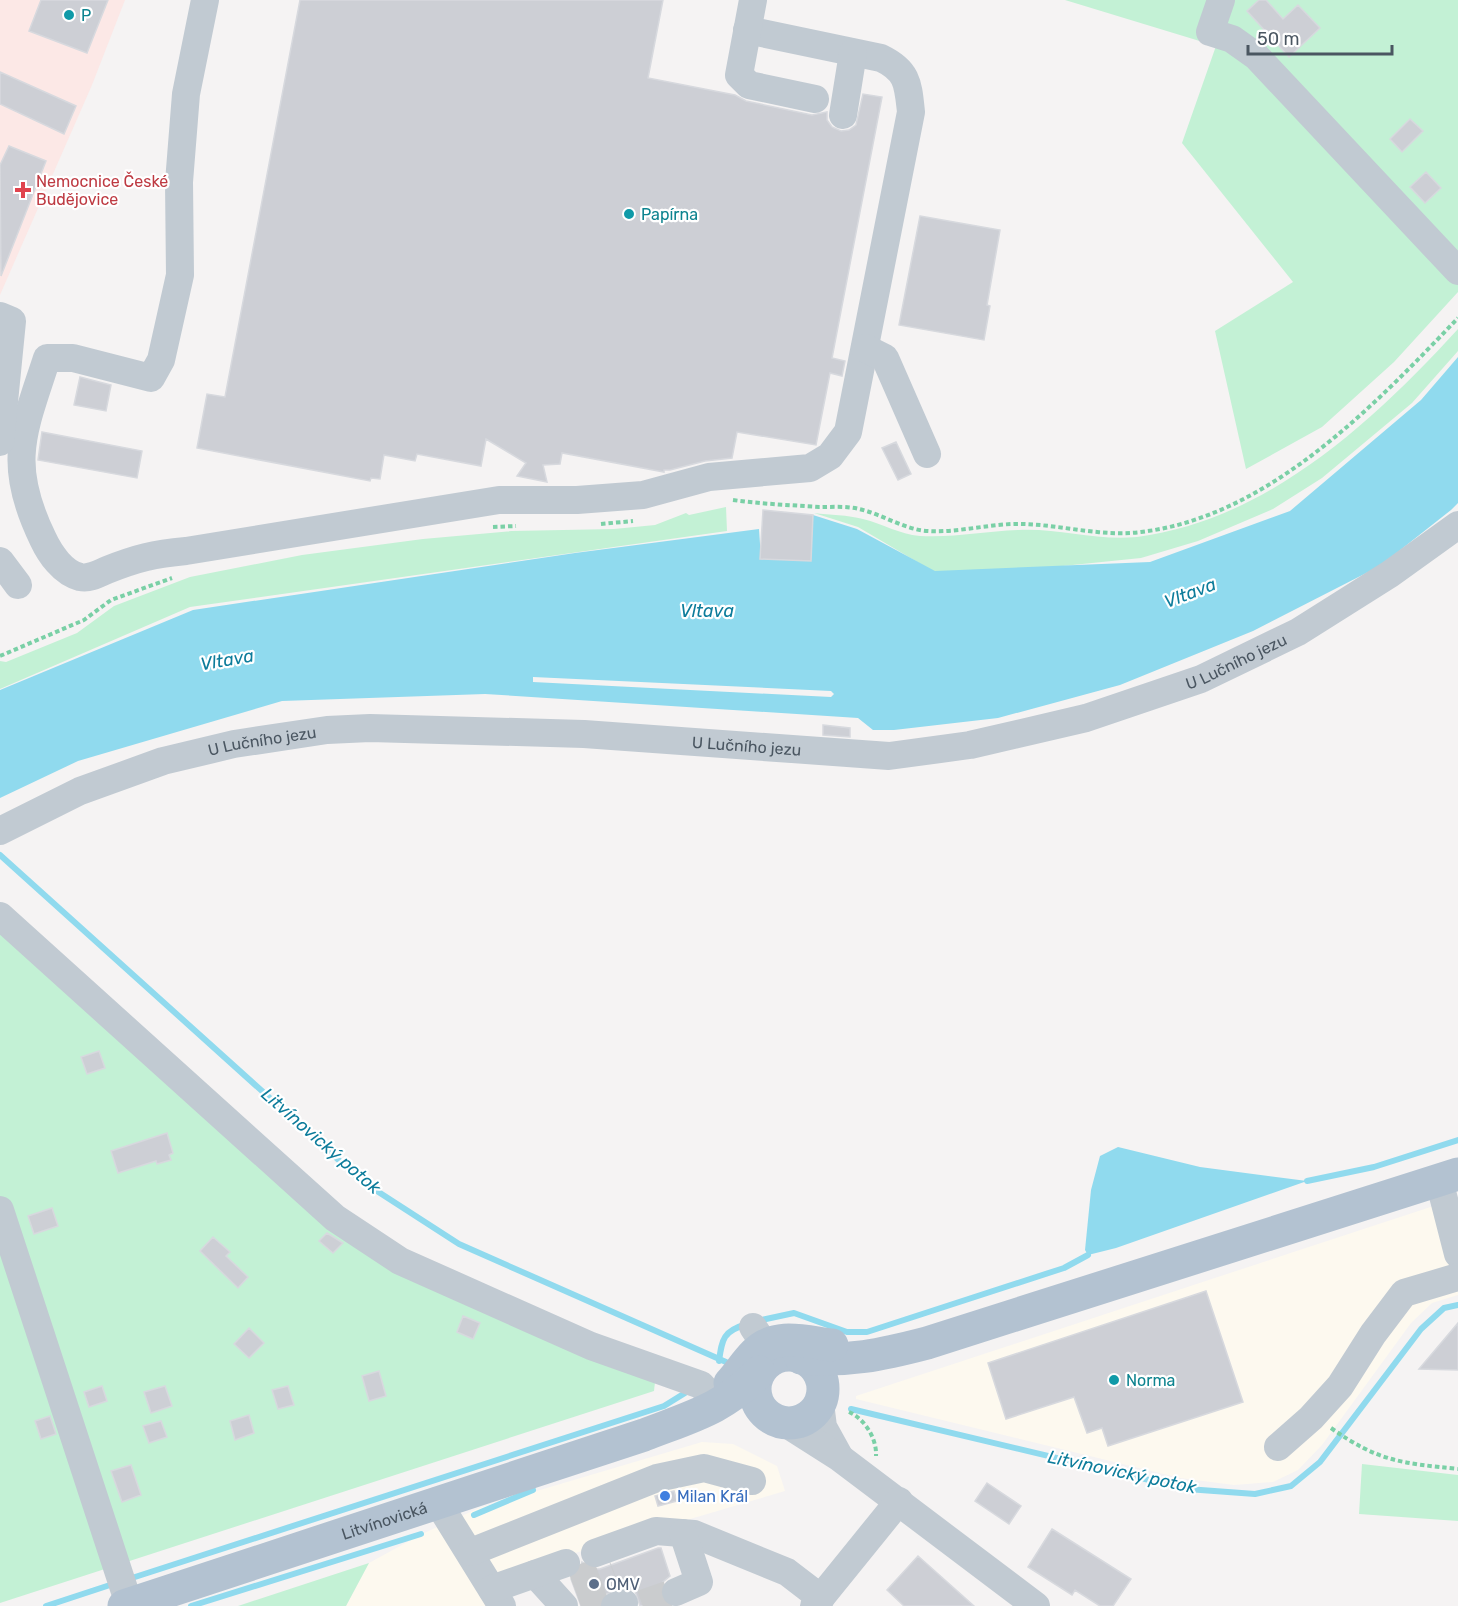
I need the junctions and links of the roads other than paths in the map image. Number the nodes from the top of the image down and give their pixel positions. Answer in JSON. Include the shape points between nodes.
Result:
{"nodes":[{"id":1,"x":205,"y":0,"type":"edge"},
{"id":2,"x":753,"y":0,"type":"edge"},
{"id":3,"x":1221,"y":0,"type":"edge"},
{"id":4,"x":747,"y":30,"type":"junction"},
{"id":5,"x":853,"y":53,"type":"junction"},
{"id":6,"x":815,"y":99,"type":"dead end"},
{"id":7,"x":843,"y":115,"type":"dead end"},
{"id":8,"x":1458,"y":271,"type":"edge"},
{"id":9,"x":0,"y":316,"type":"edge"},
{"id":10,"x":865,"y":348,"type":"junction"},
{"id":11,"x":0,"y":442,"type":"edge"},
{"id":12,"x":927,"y":454,"type":"dead end"},
{"id":13,"x":1458,"y":525,"type":"edge"},
{"id":14,"x":0,"y":561,"type":"edge"},
{"id":15,"x":18,"y":585,"type":"dead end"},
{"id":16,"x":5,"y":828,"type":"edge"},
{"id":17,"x":0,"y":916,"type":"edge"},
{"id":18,"x":1448,"y":1177,"type":"edge"},
{"id":19,"x":0,"y":1210,"type":"edge"},
{"id":20,"x":1458,"y":1254,"type":"edge"},
{"id":21,"x":1458,"y":1277,"type":"edge"},
{"id":22,"x":927,"y":1344,"type":"junction"},
{"id":23,"x":759,"y":1348,"type":"junction"},
{"id":24,"x":801,"y":1358,"type":"junction"},
{"id":25,"x":711,"y":1397,"type":"junction"},
{"id":26,"x":831,"y":1403,"type":"junction"},
{"id":27,"x":776,"y":1420,"type":"junction"},
{"id":28,"x":644,"y":1435,"type":"junction"},
{"id":29,"x":1278,"y":1447,"type":"dead end"},
{"id":30,"x":840,"y":1458,"type":"junction"},
{"id":31,"x":752,"y":1481,"type":"dead end"},
{"id":32,"x":437,"y":1501,"type":"junction"},
{"id":33,"x":899,"y":1501,"type":"junction"},
{"id":34,"x":683,"y":1533,"type":"junction"},
{"id":35,"x":471,"y":1552,"type":"junction"},
{"id":36,"x":603,"y":1555,"type":"tunnel mouth"},
{"id":37,"x":562,"y":1589,"type":"tunnel mouth"},
{"id":38,"x":676,"y":1592,"type":"tunnel mouth"},
{"id":39,"x":497,"y":1597,"type":"edge"},
{"id":40,"x":818,"y":1602,"type":"edge"},
{"id":41,"x":126,"y":1605,"type":"edge"},
{"id":42,"x":1036,"y":1606,"type":"edge"}],
"edges":[{"from":1,"to":10,"type":"street","via":[[186,94],[179,182],[180,275],[161,360],[151,378],[73,358],[47,358],[22,438],[21,478],[32,518],[46,546],[70,573],[94,576],[143,555],[499,500],[644,495],[709,477],[810,468],[830,456],[848,432]]},
{"from":2,"to":4,"type":"street"},
{"from":3,"to":8,"type":"street","via":[[1210,32],[1233,39],[1256,56]]},
{"from":4,"to":5,"type":"street"},
{"from":4,"to":6,"type":"street","via":[[739,75],[749,85]]},
{"from":5,"to":7,"type":"street"},
{"from":5,"to":10,"type":"street","via":[[896,65],[906,78],[911,112]]},
{"from":9,"to":11,"type":"street","via":[[12,321]]},
{"from":10,"to":12,"type":"street","via":[[885,358]]},
{"from":13,"to":16,"type":"street","name":"U Lučního jezu","via":[[1298,632],[1201,679],[1086,718],[969,746],[889,756],[584,734],[327,730],[244,742],[163,761],[80,791]]},
{"from":14,"to":15,"type":"street"},
{"from":17,"to":25,"type":"street","via":[[335,1218],[400,1261],[591,1346],[701,1385]]},
{"from":18,"to":20,"type":"street"},
{"from":18,"to":22,"type":"main road"},
{"from":19,"to":41,"type":"street"},
{"from":21,"to":29,"type":"street","via":[[1404,1293],[1340,1386]]},
{"from":22,"to":23,"type":"main road","via":[[850,1346],[785,1340]]},
{"from":22,"to":24,"type":"main road","via":[[869,1358]]},
{"from":22,"to":26,"type":"main road"},
{"from":23,"to":24,"type":"main road","via":[[773,1359]]},
{"from":23,"to":25,"type":"main road","via":[[730,1383]]},
{"from":23,"to":27,"type":"main road","via":[[756,1401]]},
{"from":23,"to":28,"type":"main road","name":"Litvínovická","via":[[743,1389],[716,1407]]},
{"from":24,"to":26,"type":"main road","via":[[815,1368]]},
{"from":25,"to":28,"type":"main road"},
{"from":26,"to":27,"type":"main road","via":[[802,1420]]},
{"from":26,"to":30,"type":"street","via":[[823,1427]]},
{"from":27,"to":28,"type":"main road","name":"Litvínovická","via":[[735,1417]]},
{"from":27,"to":30,"type":"street"},
{"from":28,"to":32,"type":"main road","name":"Litvínovická"},
{"from":30,"to":33,"type":"street"},
{"from":31,"to":35,"type":"street","via":[[704,1468],[657,1478]]},
{"from":32,"to":35,"type":"street"},
{"from":32,"to":41,"type":"main road","name":"Litvínovická"},
{"from":33,"to":40,"type":"street"},
{"from":33,"to":42,"type":"street"},
{"from":34,"to":36,"type":"street","via":[[656,1531]]},
{"from":34,"to":38,"type":"street","via":[[699,1582]]},
{"from":34,"to":40,"type":"street","via":[[787,1572]]},
{"from":35,"to":39,"type":"street"},
{"from":37,"to":39,"type":"street"}]}
